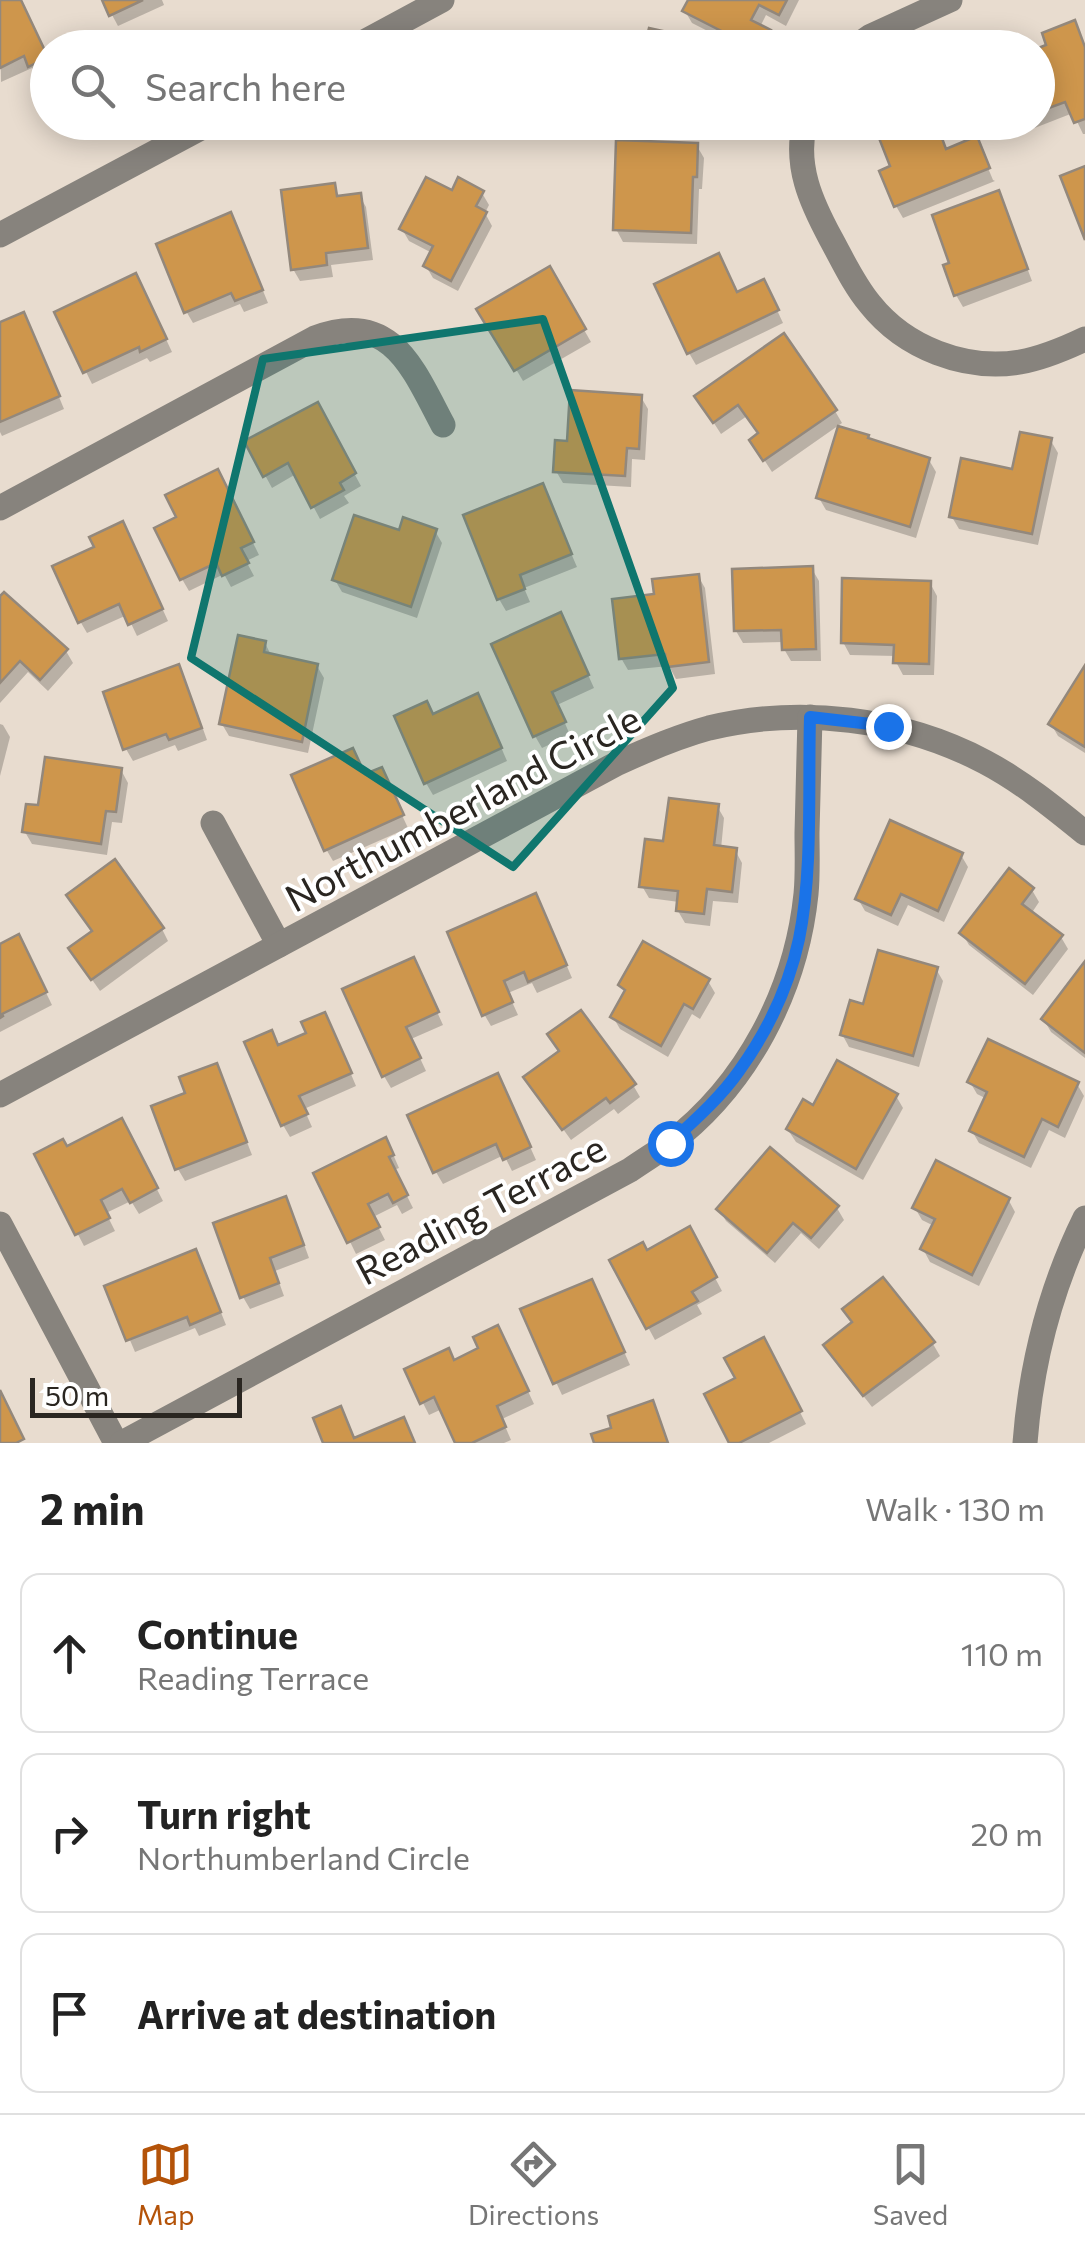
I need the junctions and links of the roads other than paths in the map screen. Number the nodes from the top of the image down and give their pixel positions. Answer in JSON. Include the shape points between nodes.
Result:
{"nodes":[{"id":1,"x":442,"y":0,"type":"edge"},
{"id":2,"x":950,"y":0,"type":"edge"},
{"id":3,"x":386,"y":30,"type":"edge"},
{"id":4,"x":884,"y":30,"type":"edge"},
{"id":5,"x":178,"y":140,"type":"edge"},
{"id":6,"x":803,"y":140,"type":"edge"},
{"id":7,"x":0,"y":235,"type":"edge"},
{"id":8,"x":1085,"y":339,"type":"edge"},
{"id":9,"x":444,"y":425,"type":"dead end"},
{"id":10,"x":0,"y":508,"type":"edge"},
{"id":11,"x":810,"y":717,"type":"junction"},
{"id":12,"x":213,"y":823,"type":"dead end"},
{"id":13,"x":1085,"y":833,"type":"edge"},
{"id":14,"x":279,"y":945,"type":"junction"},
{"id":15,"x":0,"y":1095,"type":"edge"},
{"id":16,"x":1085,"y":1218,"type":"edge"},
{"id":17,"x":0,"y":1224,"type":"edge"},
{"id":18,"x":119,"y":1443,"type":"edge"},
{"id":19,"x":1025,"y":1443,"type":"edge"}],
"edges":[{"from":1,"to":3,"type":"street"},
{"from":2,"to":4,"type":"street"},
{"from":5,"to":7,"type":"street"},
{"from":6,"to":8,"type":"street","via":[[803,172],[817,213],[860,292],[904,336],[960,360],[1001,364]]},
{"from":9,"to":10,"type":"street","via":[[395,346],[376,334],[334,331]]},
{"from":11,"to":13,"type":"street","name":"Northumberland Circle","via":[[888,726],[938,741],[1028,788]]},
{"from":11,"to":14,"type":"street","name":"Northumberland Circle","via":[[761,719],[661,743]]},
{"from":11,"to":18,"type":"street","name":"Reading Terrace","via":[[806,892],[798,941],[764,1032],[706,1110],[630,1170]]},
{"from":12,"to":14,"type":"street"},
{"from":14,"to":15,"type":"street","name":"Northumberland Circle"},
{"from":16,"to":19,"type":"street","via":[[1046,1318]]},
{"from":17,"to":18,"type":"street"}]}
